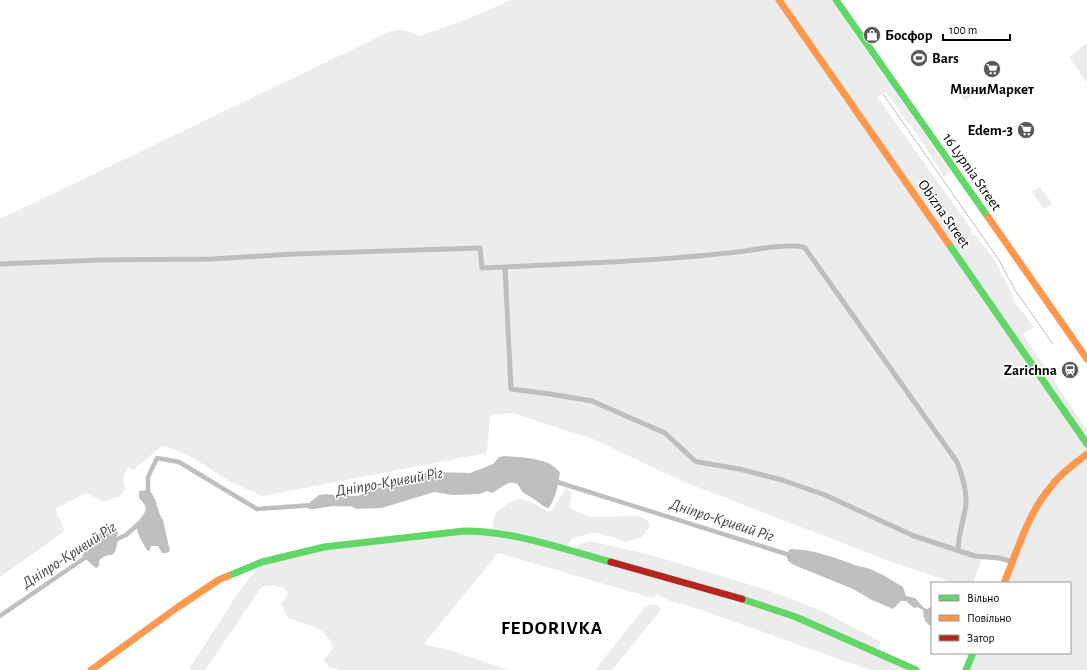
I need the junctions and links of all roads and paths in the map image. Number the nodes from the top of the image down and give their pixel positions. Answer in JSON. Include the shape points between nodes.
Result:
{"nodes":[{"id":1,"x":779,"y":0,"type":"edge"},
{"id":2,"x":836,"y":0,"type":"edge"},
{"id":3,"x":0,"y":264,"type":"edge"},
{"id":4,"x":504,"y":267,"type":"junction"},
{"id":5,"x":1087,"y":359,"type":"edge"},
{"id":6,"x":1087,"y":444,"type":"edge"},
{"id":7,"x":1087,"y":454,"type":"edge"},
{"id":8,"x":958,"y":550,"type":"junction"},
{"id":9,"x":1013,"y":562,"type":"junction"},
{"id":10,"x":1004,"y":582,"type":"edge"},
{"id":11,"x":973,"y":654,"type":"edge"},
{"id":12,"x":91,"y":670,"type":"edge"},
{"id":13,"x":916,"y":670,"type":"edge"},
{"id":14,"x":966,"y":670,"type":"edge"}],
"edges":[{"from":1,"to":6,"type":"main road","name":"Obizna Street"},
{"from":2,"to":5,"type":"main road","name":"16 Lypnia Street"},
{"from":3,"to":4,"type":"street","via":[[212,259],[480,248],[482,268]]},
{"from":4,"to":8,"type":"street","via":[[511,389],[592,401],[665,433],[695,461],[782,480],[818,492],[914,536]]},
{"from":4,"to":8,"type":"street","via":[[675,258],[799,246],[805,248],[957,462],[963,477],[966,497]]},
{"from":7,"to":9,"type":"main road","via":[[1045,494],[1030,521]]},
{"from":8,"to":9,"type":"street","via":[[975,556]]},
{"from":9,"to":10,"type":"main road"},
{"from":11,"to":14,"type":"main road"},
{"from":12,"to":13,"type":"main road","via":[[220,579],[262,562],[324,547],[481,531],[516,536],[752,602],[796,617]]}]}
